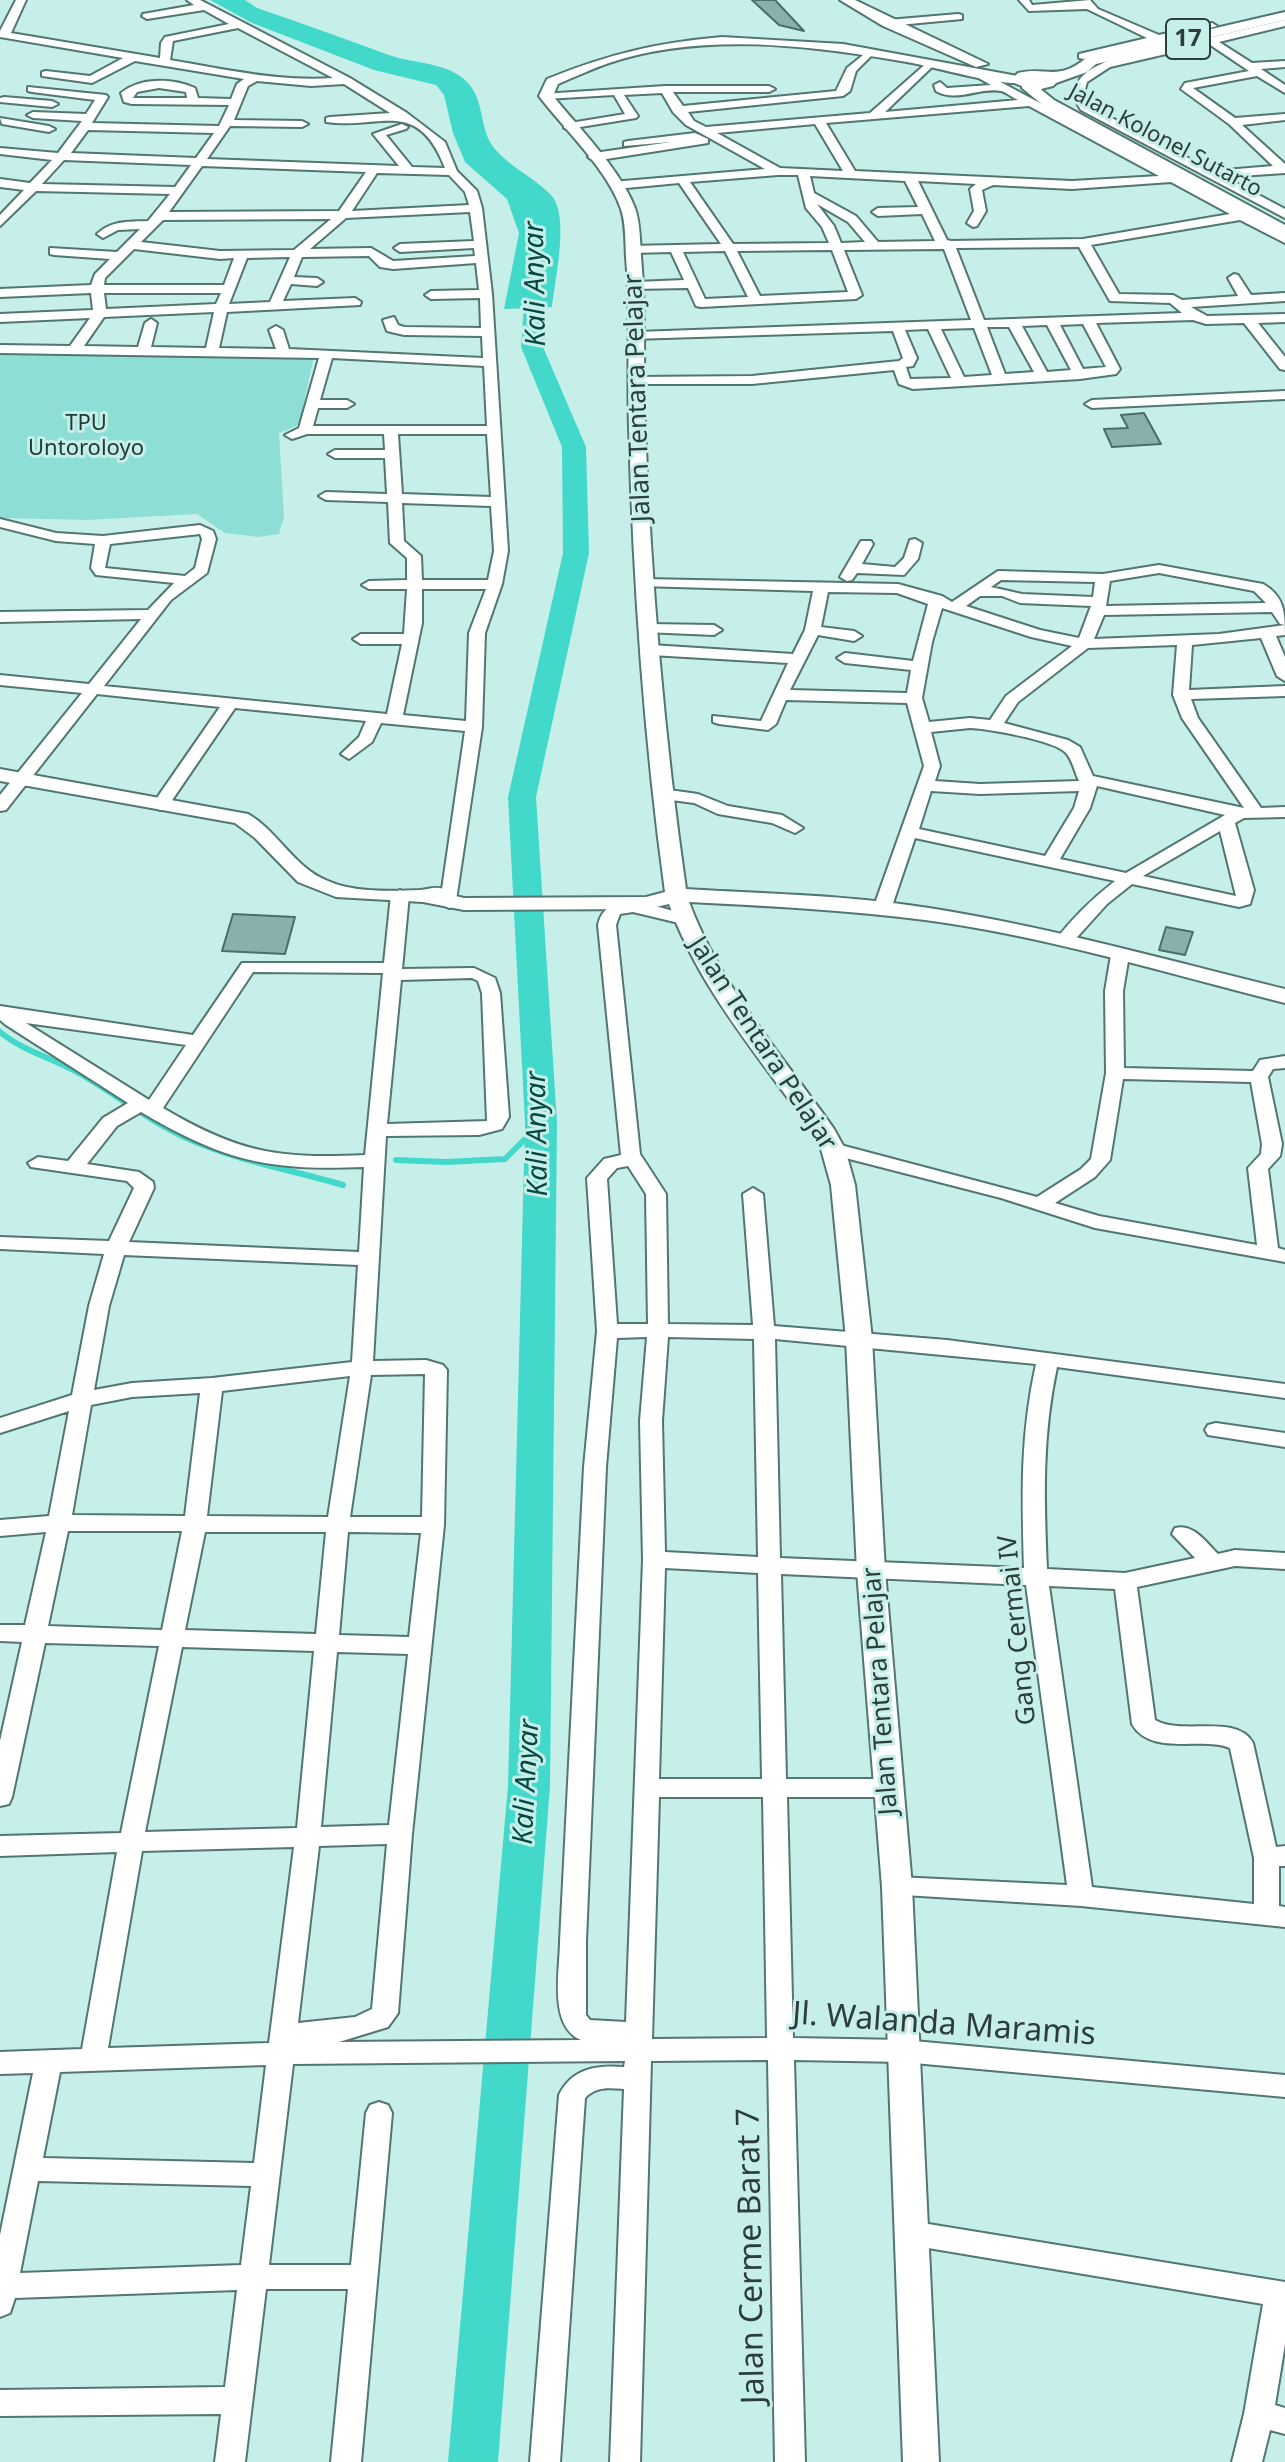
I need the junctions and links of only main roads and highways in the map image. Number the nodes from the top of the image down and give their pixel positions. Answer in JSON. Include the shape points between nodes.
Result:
{"nodes":[{"id":1,"x":846,"y":0,"type":"edge"},
{"id":2,"x":1285,"y":16,"type":"edge"},
{"id":3,"x":906,"y":31,"type":"junction"},
{"id":4,"x":868,"y":54,"type":"junction"},
{"id":5,"x":1033,"y":83,"type":"junction"},
{"id":6,"x":1192,"y":178,"type":"junction"},
{"id":7,"x":1267,"y":212,"type":"edge"},
{"id":8,"x":1285,"y":231,"type":"edge"},
{"id":9,"x":0,"y":775,"type":"edge"},
{"id":10,"x":673,"y":895,"type":"junction"},
{"id":11,"x":1285,"y":996,"type":"edge"},
{"id":12,"x":921,"y":2462,"type":"edge"}],
"edges":[{"from":1,"to":3,"type":"main road"},
{"from":2,"to":5,"type":"highway","number":"17","via":[[1094,61]]},
{"from":3,"to":4,"type":"main road"},
{"from":3,"to":5,"type":"main road"},
{"from":4,"to":5,"type":"main road"},
{"from":4,"to":10,"type":"main road","name":"Jalan Tentara Pelajar","via":[[751,40],[686,44],[581,69],[552,82],[546,96],[616,185],[628,209],[636,286],[645,583]]},
{"from":5,"to":6,"type":"main road","name":"Jalan Kolonel Sutarto"},
{"from":5,"to":6,"type":"main road","name":"Jalan Kolonel Sutarto","via":[[1132,137]]},
{"from":6,"to":7,"type":"main road","name":"Jalan Kolonel Sutarto"},
{"from":7,"to":8,"type":"main road","name":"Jalan Kolonel Sutarto"},
{"from":9,"to":10,"type":"main road","via":[[234,816],[248,822],[298,873],[347,894]]},
{"from":10,"to":11,"type":"main road","via":[[882,909],[979,923]]},
{"from":10,"to":12,"type":"main road","name":"Jalan Tentara Pelajar","via":[[715,978],[833,1149],[847,1214],[897,1887]]}]}
